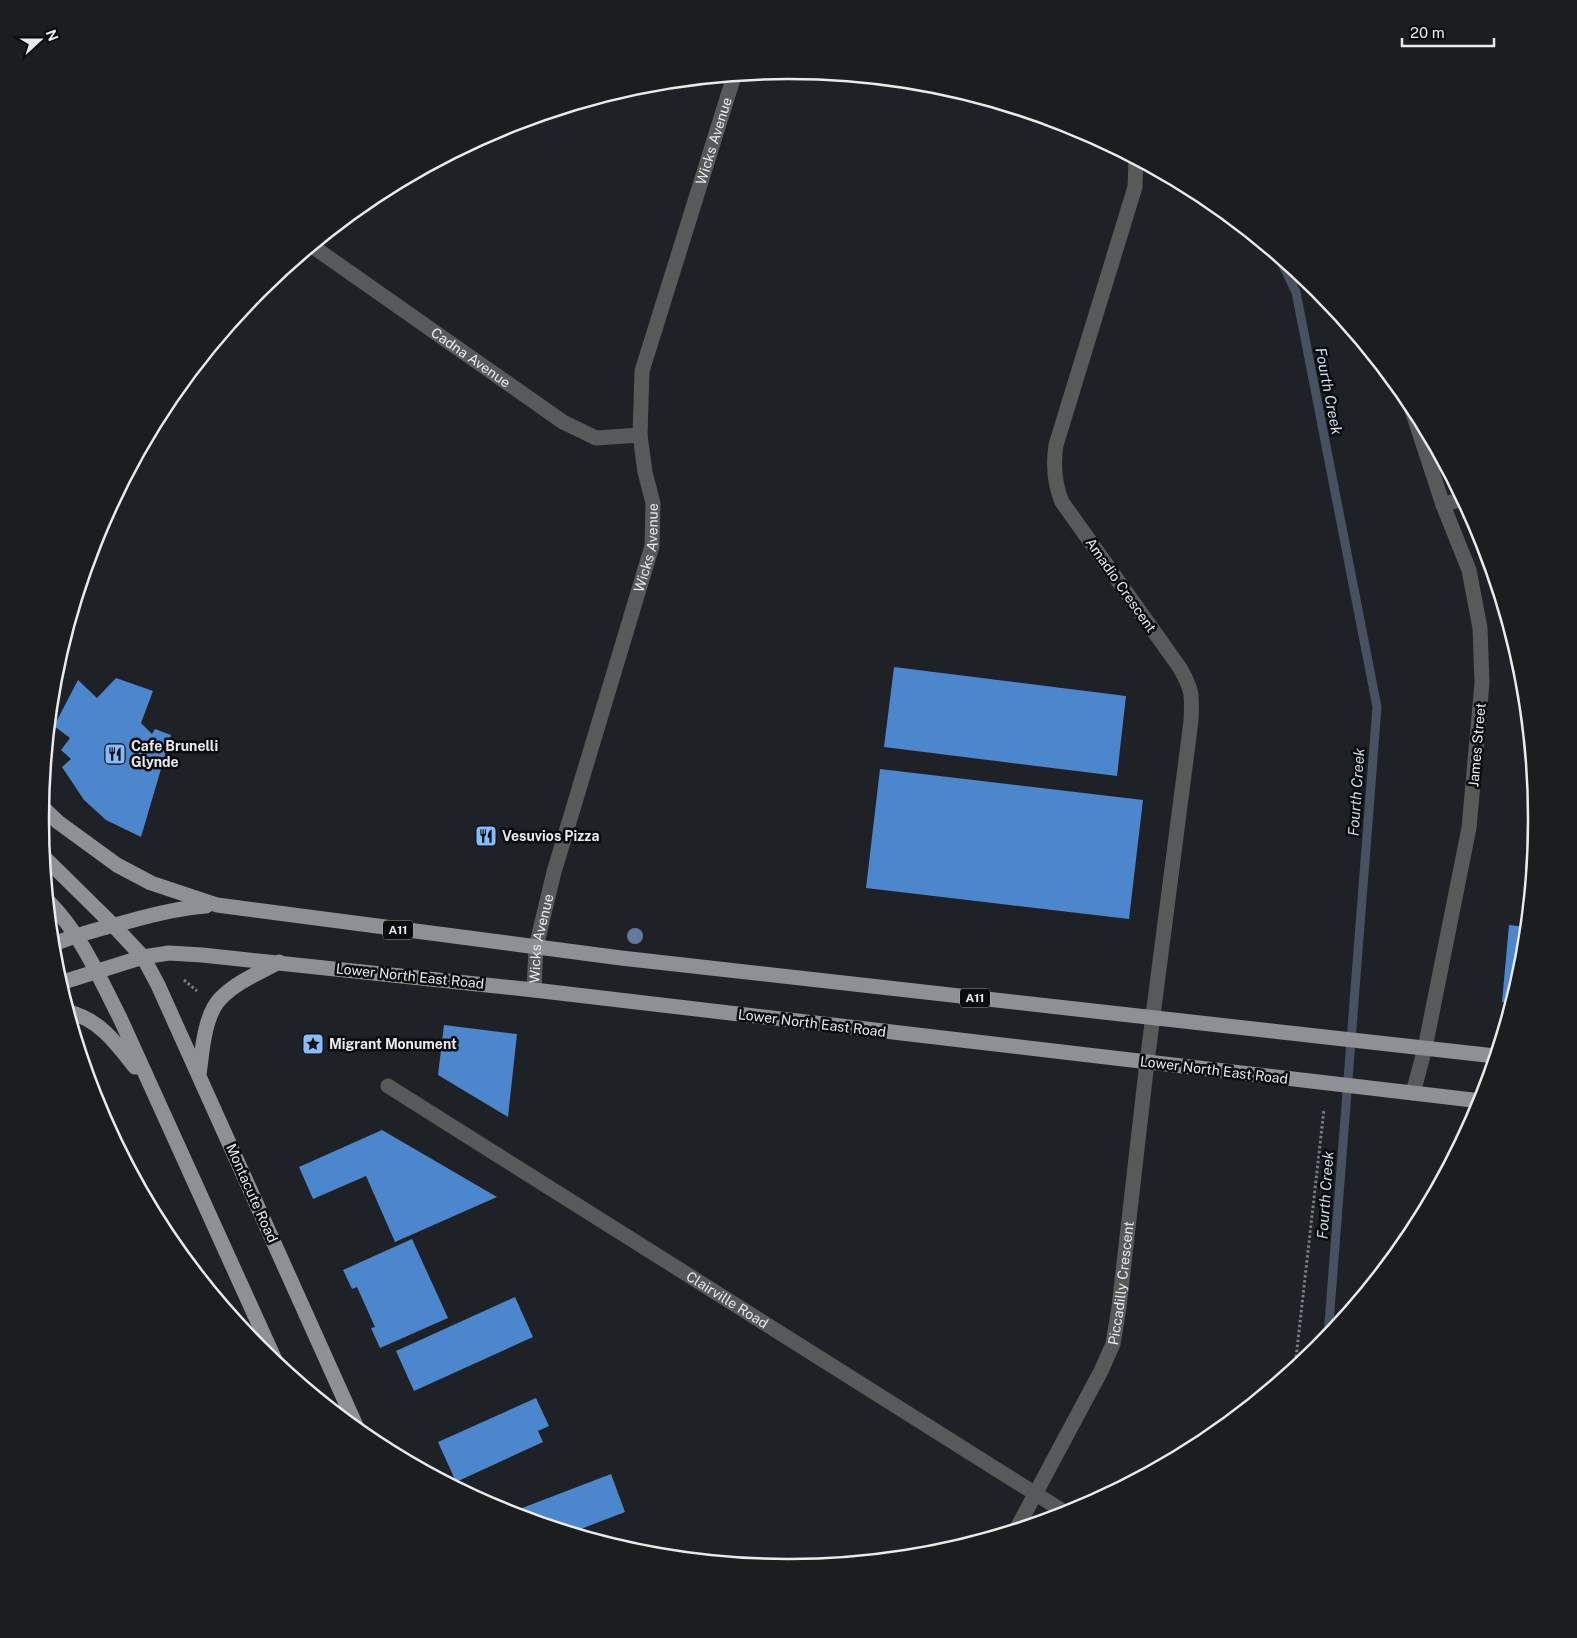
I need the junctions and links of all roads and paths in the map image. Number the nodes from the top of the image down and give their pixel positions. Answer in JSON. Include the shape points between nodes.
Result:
{"nodes":[{"id":1,"x":732,"y":82,"type":"edge"},
{"id":2,"x":1136,"y":166,"type":"edge"},
{"id":3,"x":317,"y":250,"type":"edge"},
{"id":4,"x":1419,"y":433,"type":"edge"},
{"id":5,"x":640,"y":435,"type":"junction"},
{"id":6,"x":1456,"y":501,"type":"edge"},
{"id":7,"x":1443,"y":505,"type":"junction"},
{"id":8,"x":49,"y":813,"type":"edge"},
{"id":9,"x":50,"y":863,"type":"edge"},
{"id":10,"x":217,"y":905,"type":"junction"},
{"id":11,"x":54,"y":907,"type":"edge"},
{"id":12,"x":113,"y":925,"type":"junction"},
{"id":13,"x":77,"y":936,"type":"junction"},
{"id":14,"x":59,"y":942,"type":"edge"},
{"id":15,"x":536,"y":947,"type":"junction"},
{"id":16,"x":142,"y":957,"type":"junction"},
{"id":17,"x":279,"y":962,"type":"junction"},
{"id":18,"x":96,"y":971,"type":"junction"},
{"id":19,"x":184,"y":980,"type":"dead end"},
{"id":20,"x":67,"y":981,"type":"edge"},
{"id":21,"x":534,"y":990,"type":"junction"},
{"id":22,"x":200,"y":994,"type":"dead end"},
{"id":23,"x":75,"y":1015,"type":"edge"},
{"id":24,"x":1153,"y":1018,"type":"junction"},
{"id":25,"x":1425,"y":1048,"type":"junction"},
{"id":26,"x":1489,"y":1055,"type":"edge"},
{"id":27,"x":1147,"y":1062,"type":"junction"},
{"id":28,"x":199,"y":1076,"type":"junction"},
{"id":29,"x":388,"y":1086,"type":"dead end"},
{"id":30,"x":151,"y":1088,"type":"junction"},
{"id":31,"x":1413,"y":1093,"type":"junction"},
{"id":32,"x":1473,"y":1100,"type":"edge"},
{"id":33,"x":1324,"y":1108,"type":"dead end"},
{"id":34,"x":268,"y":1345,"type":"edge"},
{"id":35,"x":1296,"y":1357,"type":"edge"},
{"id":36,"x":351,"y":1415,"type":"edge"},
{"id":37,"x":1036,"y":1494,"type":"junction"},
{"id":38,"x":1057,"y":1507,"type":"edge"},
{"id":39,"x":1021,"y":1521,"type":"edge"}],
"edges":[{"from":1,"to":5,"type":"street","name":"Wicks Avenue","via":[[642,371]]},
{"from":2,"to":24,"type":"street","name":"Amadio Crescent","via":[[1135,187],[1056,445],[1054,462],[1055,482],[1062,502],[1180,668],[1192,692]]},
{"from":3,"to":5,"type":"street","name":"Cadna Avenue","via":[[563,422],[596,438]]},
{"from":4,"to":7,"type":"street","name":"James Street"},
{"from":5,"to":15,"type":"street","name":"Wicks Avenue","via":[[644,472],[653,503],[652,546],[554,872]]},
{"from":6,"to":7,"type":"street"},
{"from":7,"to":25,"type":"street","name":"James Street","via":[[1470,570],[1480,628],[1482,683],[1469,828]]},
{"from":8,"to":10,"type":"main road","number":"A11","via":[[117,865],[152,883]]},
{"from":9,"to":12,"type":"main road","name":"Montacute Road"},
{"from":10,"to":12,"type":"main road","via":[[181,908]]},
{"from":10,"to":15,"type":"main road","number":"A11"},
{"from":11,"to":13,"type":"main road"},
{"from":12,"to":13,"type":"main road"},
{"from":12,"to":16,"type":"main road","name":"Montacute Road"},
{"from":13,"to":14,"type":"main road"},
{"from":13,"to":18,"type":"main road"},
{"from":15,"to":21,"type":"street","name":"Wicks Avenue"},
{"from":15,"to":24,"type":"main road","number":"A11"},
{"from":16,"to":17,"type":"main road","name":"Lower North East Road","via":[[169,953],[202,954]]},
{"from":16,"to":18,"type":"main road","name":"Lower North East Road"},
{"from":16,"to":28,"type":"main road","name":"Montacute Road"},
{"from":17,"to":21,"type":"main road","name":"Lower North East Road"},
{"from":17,"to":28,"type":"main road","via":[[238,984],[220,998],[206,1030]]},
{"from":18,"to":20,"type":"main road","name":"Lower North East Road"},
{"from":18,"to":30,"type":"main road"},
{"from":19,"to":22,"type":"path"},
{"from":21,"to":27,"type":"main road","name":"Lower North East Road"},
{"from":23,"to":30,"type":"main road","via":[[109,1034]]},
{"from":24,"to":25,"type":"main road","number":"A11"},
{"from":24,"to":27,"type":"street","name":"Piccadilly Crescent"},
{"from":25,"to":26,"type":"main road","number":"A11"},
{"from":25,"to":31,"type":"street","name":"James Street"},
{"from":27,"to":31,"type":"main road","name":"Lower North East Road"},
{"from":27,"to":37,"type":"street","name":"Piccadilly Crescent","via":[[1113,1344]]},
{"from":28,"to":36,"type":"main road","name":"Montacute Road"},
{"from":29,"to":37,"type":"street","name":"Clairville Road"},
{"from":30,"to":34,"type":"main road"},
{"from":31,"to":32,"type":"main road","name":"Lower North East Road"},
{"from":33,"to":35,"type":"path"},
{"from":37,"to":38,"type":"street","name":"Clairville Road"},
{"from":37,"to":39,"type":"street","name":"Piccadilly Crescent"}]}
